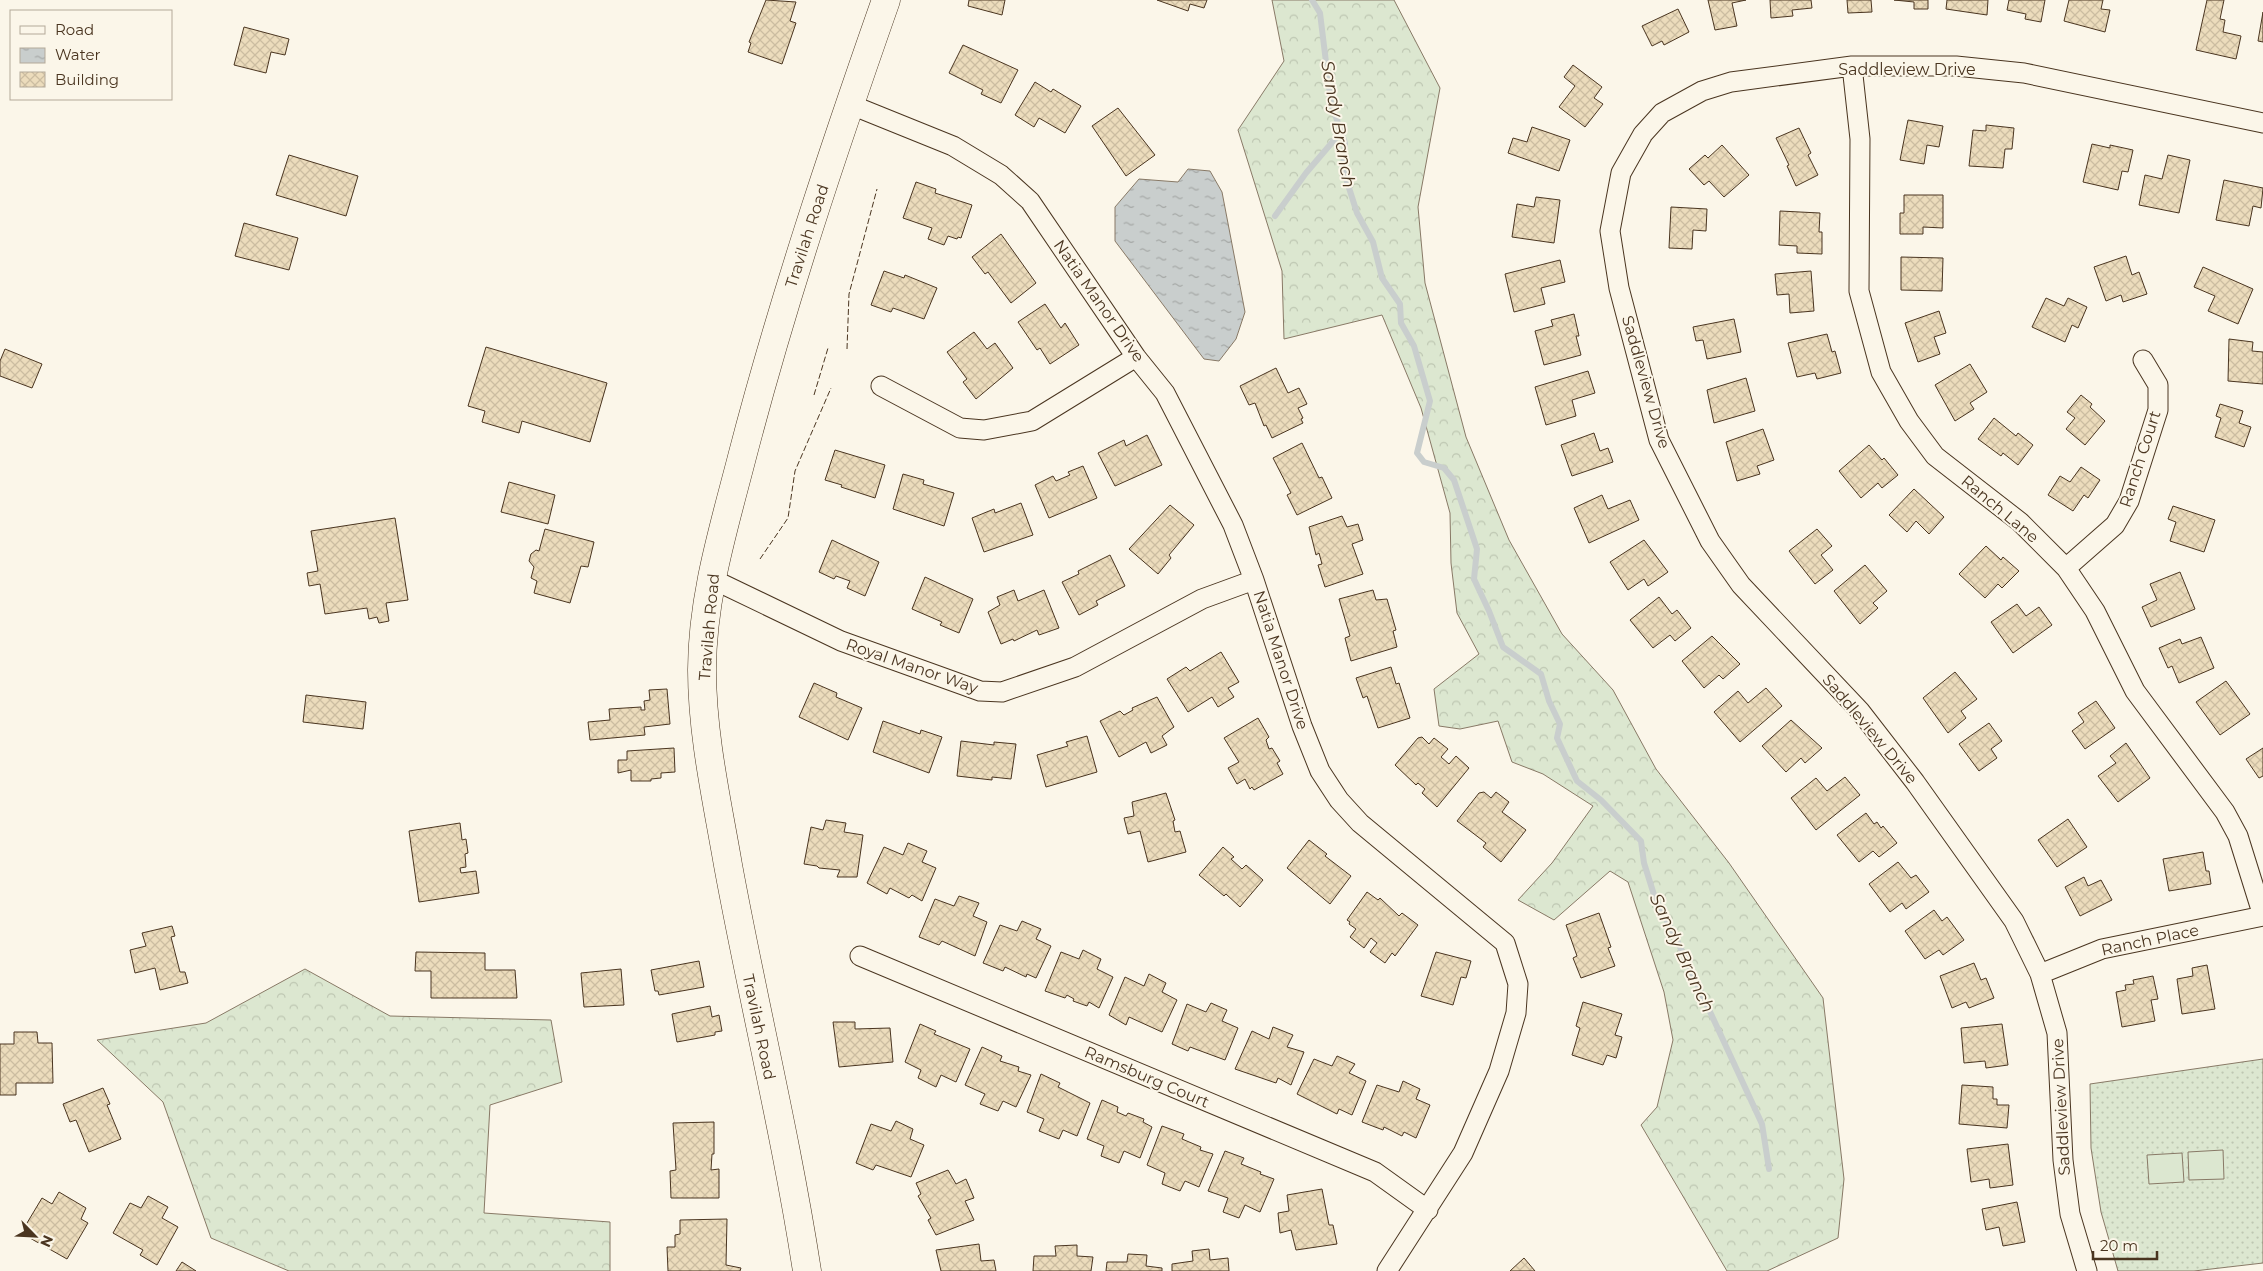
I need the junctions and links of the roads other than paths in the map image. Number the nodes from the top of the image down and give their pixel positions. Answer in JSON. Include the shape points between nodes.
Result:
{"nodes":[{"id":1,"x":886,"y":0,"type":"edge"},
{"id":2,"x":1852,"y":66,"type":"junction"},
{"id":3,"x":849,"y":104,"type":"junction"},
{"id":4,"x":2263,"y":123,"type":"edge"},
{"id":5,"x":1136,"y":357,"type":"junction"},
{"id":6,"x":2143,"y":360,"type":"dead end"},
{"id":7,"x":881,"y":386,"type":"dead end"},
{"id":8,"x":2066,"y":568,"type":"junction"},
{"id":9,"x":710,"y":578,"type":"junction"},
{"id":10,"x":1254,"y":580,"type":"junction"},
{"id":11,"x":2263,"y":916,"type":"edge"},
{"id":12,"x":860,"y":956,"type":"dead end"},
{"id":13,"x":2040,"y":974,"type":"junction"},
{"id":14,"x":1428,"y":1210,"type":"junction"},
{"id":15,"x":807,"y":1271,"type":"edge"},
{"id":16,"x":1387,"y":1271,"type":"edge"},
{"id":17,"x":2088,"y":1271,"type":"edge"}],
"edges":[{"from":1,"to":3,"type":"main road","name":"Travilah Road"},
{"from":2,"to":4,"type":"street","name":"Saddleview Drive","via":[[1956,66],[2024,73]]},
{"from":2,"to":8,"type":"street","name":"Ranch Lane","via":[[1860,139],[1859,291],[1880,372],[1909,421],[1935,456],[2020,522]]},
{"from":2,"to":13,"type":"street","name":"Saddleview Drive","via":[[1731,82],[1702,92],[1662,113],[1643,134],[1621,173],[1610,231],[1619,288],[1659,440],[1710,541],[1741,585],[1860,711],[1915,782],[2014,921]]},
{"from":3,"to":5,"type":"street","name":"Natia Manor Drive","via":[[953,146],[1001,174],[1030,201]]},
{"from":3,"to":9,"type":"main road","name":"Travilah Road","via":[[766,364]]},
{"from":5,"to":7,"type":"street","via":[[1032,421],[984,430],[960,428]]},
{"from":5,"to":10,"type":"street","name":"Natia Manor Drive","via":[[1165,393],[1233,525]]},
{"from":6,"to":8,"type":"street","name":"Ranch Court","via":[[2158,385],[2158,410],[2129,501],[2115,525]]},
{"from":8,"to":11,"type":"street","name":"Ranch Lane","via":[[2095,611],[2135,691],[2225,812],[2238,836]]},
{"from":9,"to":10,"type":"street","name":"Royal Manor Way","via":[[841,641],[980,691],[1002,692],[1075,667],[1202,598]]},
{"from":9,"to":15,"type":"main road","name":"Travilah Road","via":[[702,669],[710,768],[747,971],[796,1198]]},
{"from":10,"to":14,"type":"street","name":"Natia Manor Drive","via":[[1320,771],[1339,800],[1360,823],[1505,943],[1518,984],[1516,1013],[1499,1071],[1464,1154]]},
{"from":11,"to":13,"type":"street","name":"Ranch Place","via":[[2102,948]]},
{"from":12,"to":14,"type":"street","name":"Ramsburg Court","via":[[1376,1172]]},
{"from":13,"to":17,"type":"street","name":"Saddleview Drive","via":[[2057,1033],[2063,1160],[2070,1214]]},
{"from":14,"to":16,"type":"street","name":"Natia Manor Drive"}]}
